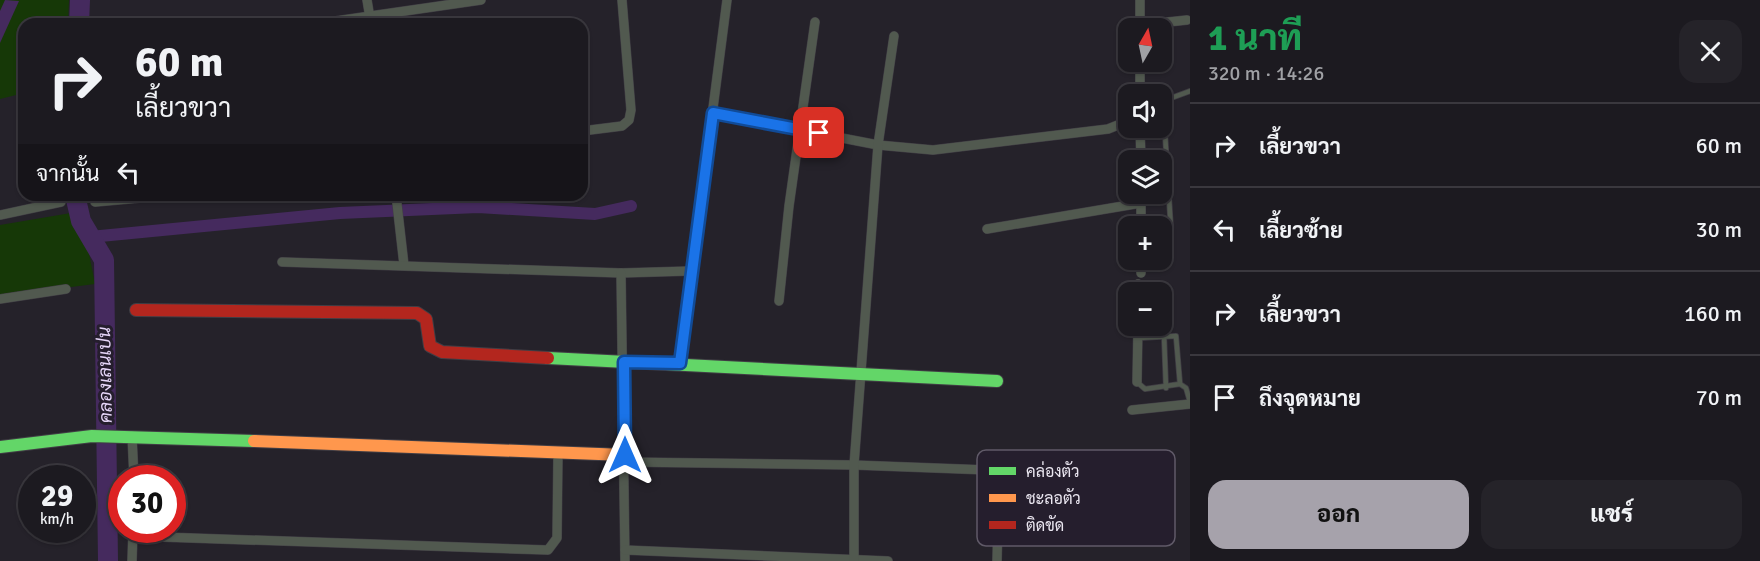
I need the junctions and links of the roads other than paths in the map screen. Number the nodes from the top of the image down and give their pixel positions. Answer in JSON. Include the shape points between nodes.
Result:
{"nodes":[{"id":1,"x":367,"y":0,"type":"edge"},
{"id":2,"x":474,"y":0,"type":"edge"},
{"id":3,"x":622,"y":0,"type":"edge"},
{"id":4,"x":727,"y":0,"type":"edge"},
{"id":5,"x":1140,"y":0,"type":"edge"},
{"id":6,"x":371,"y":18,"type":"edge"},
{"id":7,"x":376,"y":18,"type":"edge"},
{"id":8,"x":1140,"y":18,"type":"edge"},
{"id":9,"x":1187,"y":20,"type":"dead end"},
{"id":10,"x":815,"y":22,"type":"dead end"},
{"id":11,"x":1172,"y":22,"type":"edge"},
{"id":12,"x":894,"y":36,"type":"dead end"},
{"id":13,"x":1190,"y":91,"type":"edge"},
{"id":14,"x":713,"y":113,"type":"junction"},
{"id":15,"x":1118,"y":125,"type":"edge"},
{"id":16,"x":799,"y":129,"type":"junction"},
{"id":17,"x":588,"y":130,"type":"edge"},
{"id":18,"x":878,"y":145,"type":"junction"},
{"id":19,"x":105,"y":201,"type":"edge"},
{"id":20,"x":397,"y":201,"type":"edge"},
{"id":21,"x":61,"y":202,"type":"dead end"},
{"id":22,"x":94,"y":202,"type":"dead end"},
{"id":23,"x":1118,"y":203,"type":"edge"},
{"id":24,"x":0,"y":215,"type":"edge"},
{"id":25,"x":1170,"y":216,"type":"edge"},
{"id":26,"x":987,"y":229,"type":"dead end"},
{"id":27,"x":282,"y":262,"type":"dead end"},
{"id":28,"x":404,"y":265,"type":"junction"},
{"id":29,"x":690,"y":271,"type":"junction"},
{"id":30,"x":621,"y":273,"type":"junction"},
{"id":31,"x":66,"y":289,"type":"dead end"},
{"id":32,"x":0,"y":299,"type":"edge"},
{"id":33,"x":779,"y":302,"type":"dead end"},
{"id":34,"x":136,"y":310,"type":"dead end"},
{"id":35,"x":1172,"y":334,"type":"edge"},
{"id":36,"x":1155,"y":336,"type":"edge"},
{"id":37,"x":1164,"y":336,"type":"edge"},
{"id":38,"x":1138,"y":338,"type":"joint"},
{"id":39,"x":624,"y":362,"type":"junction"},
{"id":40,"x":680,"y":363,"type":"junction"},
{"id":41,"x":863,"y":376,"type":"junction"},
{"id":42,"x":997,"y":381,"type":"dead end"},
{"id":43,"x":1137,"y":382,"type":"joint"},
{"id":44,"x":1180,"y":384,"type":"junction"},
{"id":45,"x":1166,"y":388,"type":"junction"},
{"id":46,"x":1190,"y":403,"type":"edge"},
{"id":47,"x":1132,"y":411,"type":"dead end"},
{"id":48,"x":127,"y":436,"type":"junction"},
{"id":49,"x":0,"y":447,"type":"edge"},
{"id":50,"x":558,"y":454,"type":"junction"},
{"id":51,"x":624,"y":458,"type":"junction"},
{"id":52,"x":132,"y":465,"type":"edge"},
{"id":53,"x":854,"y":465,"type":"junction"},
{"id":54,"x":977,"y":470,"type":"edge"},
{"id":55,"x":186,"y":535,"type":"edge"},
{"id":56,"x":133,"y":543,"type":"edge"},
{"id":57,"x":997,"y":546,"type":"edge"},
{"id":58,"x":625,"y":550,"type":"junction"},
{"id":59,"x":854,"y":560,"type":"edge"},
{"id":60,"x":132,"y":561,"type":"edge"},
{"id":61,"x":625,"y":561,"type":"edge"},
{"id":62,"x":888,"y":561,"type":"edge"},
{"id":63,"x":997,"y":561,"type":"edge"}],
"edges":[{"from":1,"to":6,"type":"street"},
{"from":2,"to":7,"type":"street"},
{"from":3,"to":17,"type":"street","via":[[629,120],[622,126]]},
{"from":4,"to":14,"type":"street"},
{"from":5,"to":8,"type":"street"},
{"from":9,"to":11,"type":"street"},
{"from":10,"to":16,"type":"street"},
{"from":12,"to":18,"type":"street"},
{"from":13,"to":25,"type":"lane","via":[[1163,101]]},
{"from":14,"to":16,"type":"street"},
{"from":14,"to":29,"type":"street"},
{"from":15,"to":18,"type":"street","via":[[933,150]]},
{"from":16,"to":18,"type":"street"},
{"from":16,"to":33,"type":"street"},
{"from":18,"to":41,"type":"street"},
{"from":19,"to":22,"type":"street"},
{"from":20,"to":28,"type":"street"},
{"from":21,"to":24,"type":"street"},
{"from":23,"to":26,"type":"street"},
{"from":27,"to":28,"type":"street"},
{"from":28,"to":30,"type":"street"},
{"from":29,"to":30,"type":"street"},
{"from":29,"to":40,"type":"street"},
{"from":30,"to":39,"type":"street"},
{"from":31,"to":32,"type":"street"},
{"from":34,"to":39,"type":"street","via":[[417,313],[426,319],[430,346],[435,351]]},
{"from":35,"to":44,"type":"lane","via":[[1178,338]]},
{"from":36,"to":38,"type":"lane"},
{"from":37,"to":45,"type":"lane"},
{"from":38,"to":43,"type":"street"},
{"from":39,"to":40,"type":"street"},
{"from":39,"to":51,"type":"street"},
{"from":40,"to":41,"type":"street"},
{"from":41,"to":42,"type":"street"},
{"from":41,"to":53,"type":"street"},
{"from":43,"to":45,"type":"lane","via":[[1145,389]]},
{"from":44,"to":45,"type":"lane"},
{"from":44,"to":46,"type":"lane","via":[[1186,388]]},
{"from":46,"to":47,"type":"street"},
{"from":48,"to":49,"type":"street","via":[[92,436]]},
{"from":48,"to":50,"type":"street"},
{"from":48,"to":52,"type":"street"},
{"from":50,"to":51,"type":"street"},
{"from":50,"to":55,"type":"street","via":[[557,538],[548,550]]},
{"from":51,"to":53,"type":"street"},
{"from":51,"to":58,"type":"street"},
{"from":53,"to":54,"type":"street"},
{"from":53,"to":59,"type":"street"},
{"from":56,"to":60,"type":"street"},
{"from":57,"to":63,"type":"street"},
{"from":58,"to":59,"type":"street"},
{"from":58,"to":61,"type":"street"},
{"from":59,"to":62,"type":"street"}]}
